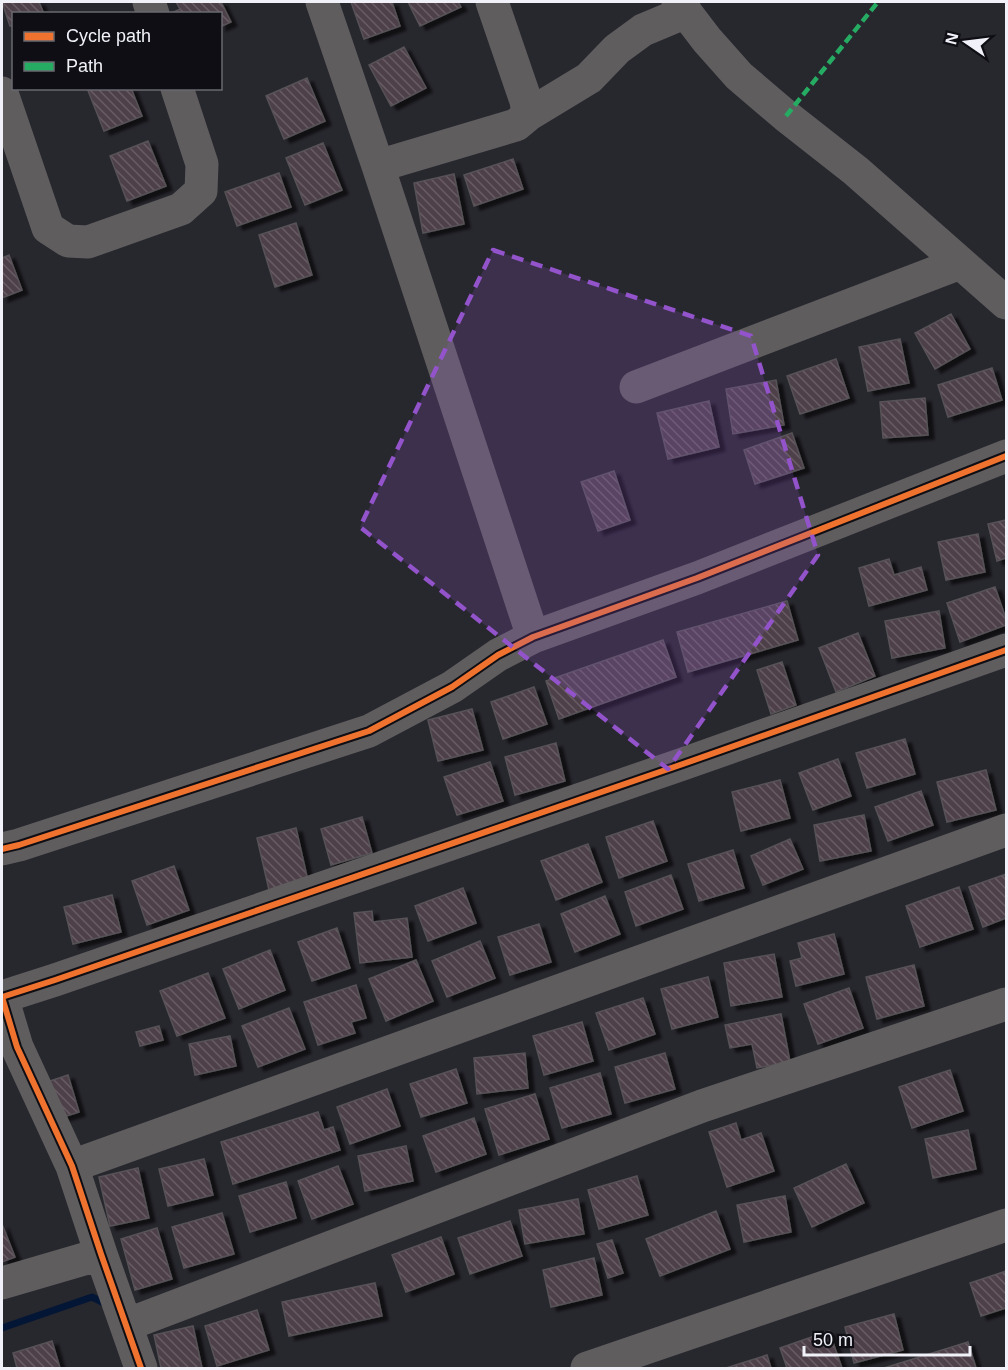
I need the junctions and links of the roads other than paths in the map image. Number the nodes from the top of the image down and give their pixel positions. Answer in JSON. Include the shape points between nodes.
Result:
{"nodes":[{"id":1,"x":322,"y":2,"type":"edge"},
{"id":2,"x":492,"y":2,"type":"edge"},
{"id":3,"x":682,"y":7,"type":"edge"},
{"id":4,"x":178,"y":90,"type":"edge"},
{"id":5,"x":2,"y":93,"type":"edge"},
{"id":6,"x":528,"y":115,"type":"junction"},
{"id":7,"x":378,"y":166,"type":"junction"},
{"id":8,"x":960,"y":263,"type":"junction"},
{"id":9,"x":1006,"y":303,"type":"edge"},
{"id":10,"x":636,"y":387,"type":"dead end"},
{"id":11,"x":1006,"y":456,"type":"edge"},
{"id":12,"x":533,"y":637,"type":"junction"},
{"id":13,"x":1006,"y":650,"type":"edge"},
{"id":14,"x":1006,"y":830,"type":"edge"},
{"id":15,"x":2,"y":849,"type":"edge"},
{"id":16,"x":2,"y":996,"type":"edge"},
{"id":17,"x":1006,"y":1004,"type":"edge"},
{"id":18,"x":72,"y":1166,"type":"junction"},
{"id":19,"x":1006,"y":1225,"type":"edge"},
{"id":20,"x":101,"y":1254,"type":"junction"},
{"id":21,"x":2,"y":1283,"type":"edge"},
{"id":22,"x":126,"y":1324,"type":"junction"},
{"id":23,"x":141,"y":1368,"type":"edge"},
{"id":24,"x":587,"y":1368,"type":"edge"}],
"edges":[{"from":1,"to":7,"type":"street"},
{"from":2,"to":6,"type":"street"},
{"from":3,"to":6,"type":"street","via":[[617,49],[589,78]]},
{"from":3,"to":8,"type":"street","via":[[739,76],[856,171]]},
{"from":4,"to":5,"type":"street","via":[[202,164],[201,191],[181,208],[88,242],[68,241],[48,228]]},
{"from":6,"to":7,"type":"street","via":[[516,125]]},
{"from":7,"to":12,"type":"street"},
{"from":8,"to":9,"type":"street"},
{"from":8,"to":10,"type":"street"},
{"from":11,"to":12,"type":"street","via":[[697,578]]},
{"from":12,"to":15,"type":"street","via":[[498,655],[452,687],[369,731]]},
{"from":13,"to":16,"type":"street"},
{"from":14,"to":18,"type":"street"},
{"from":16,"to":18,"type":"street","via":[[16,1047]]},
{"from":17,"to":22,"type":"street","via":[[702,1106]]},
{"from":18,"to":20,"type":"street"},
{"from":19,"to":24,"type":"street"},
{"from":20,"to":21,"type":"street"},
{"from":20,"to":22,"type":"street"},
{"from":22,"to":23,"type":"street"}]}
